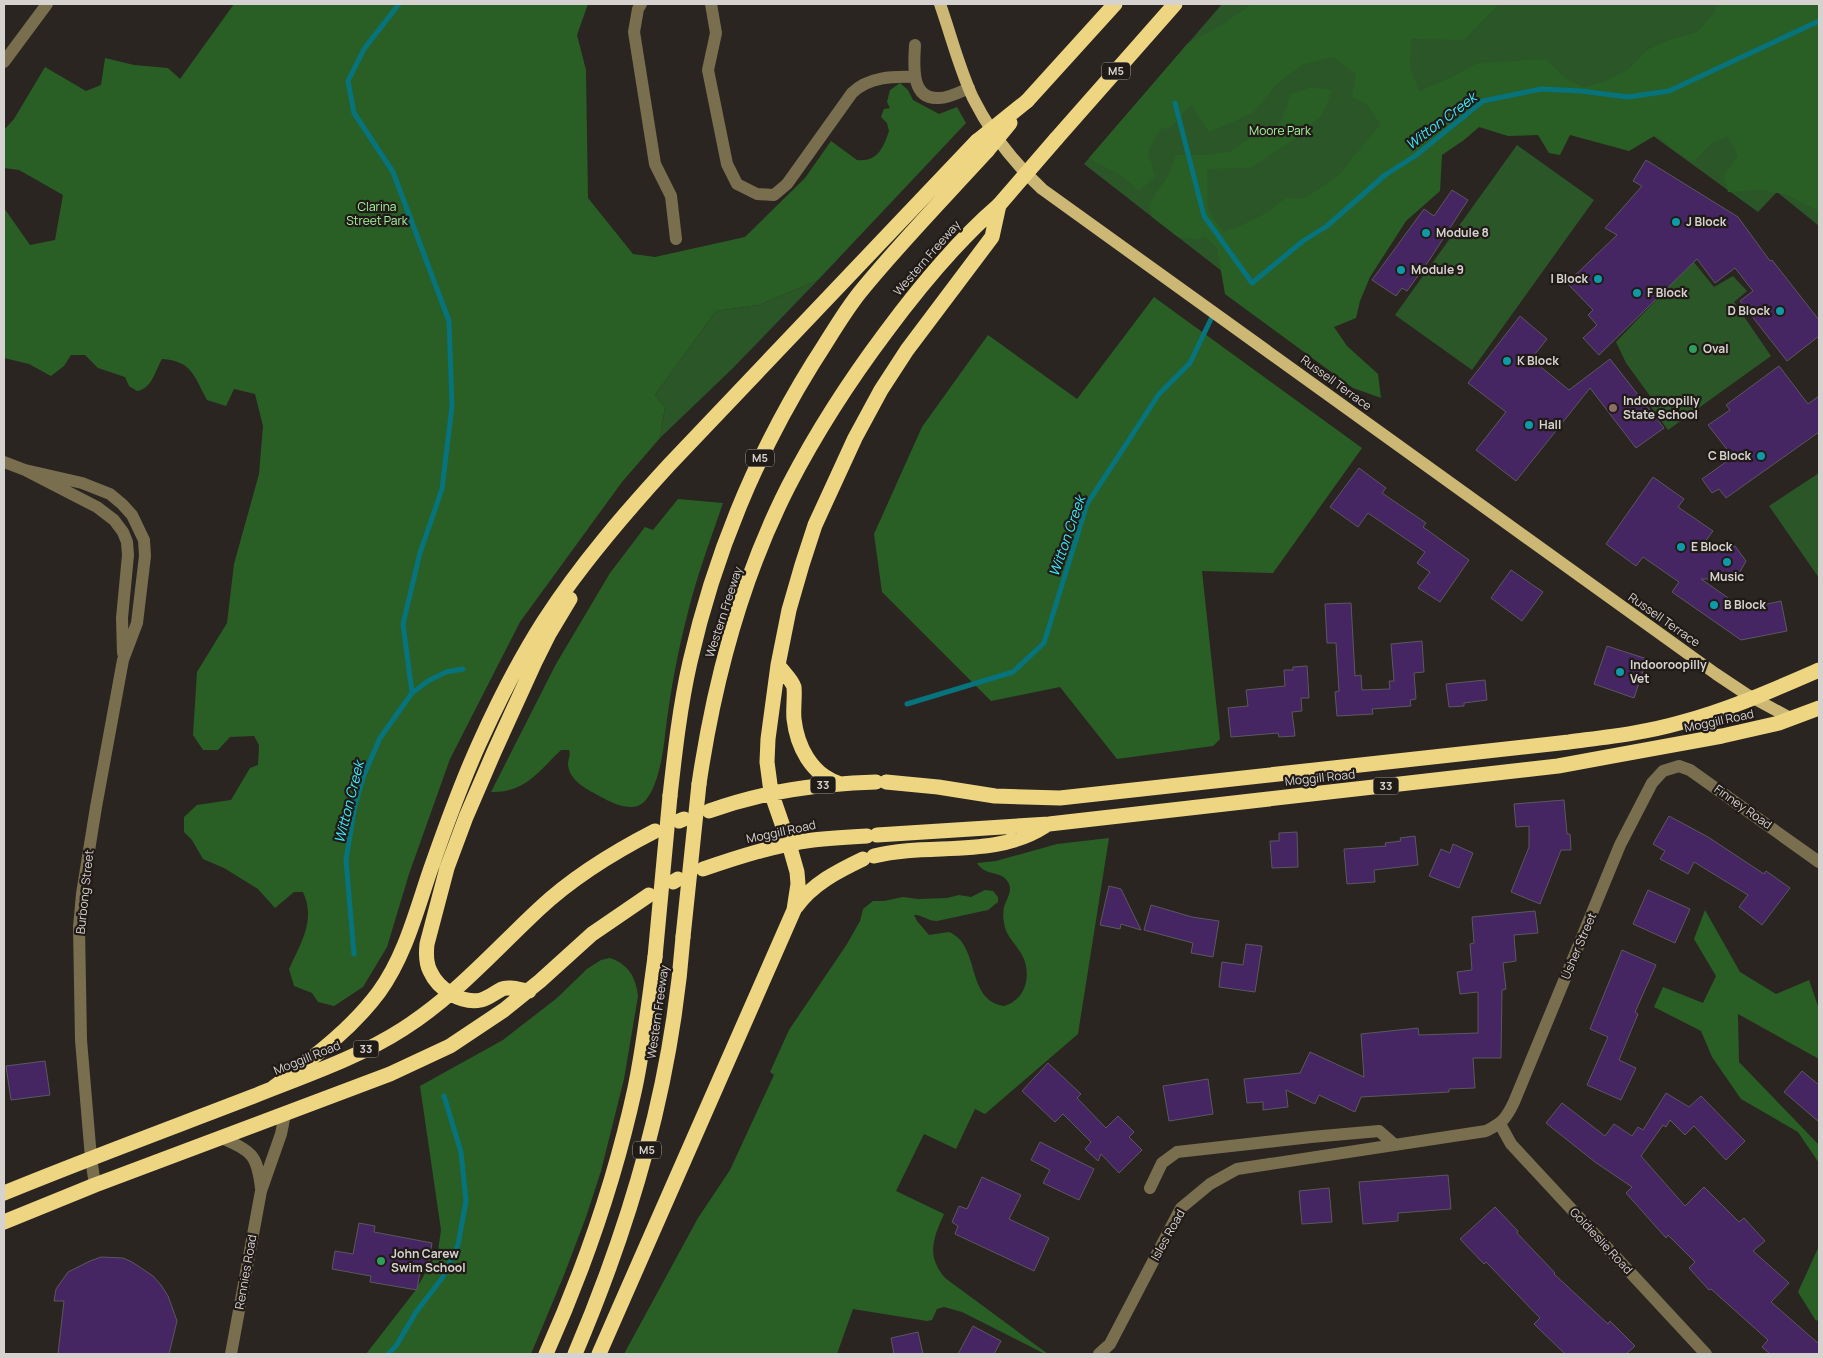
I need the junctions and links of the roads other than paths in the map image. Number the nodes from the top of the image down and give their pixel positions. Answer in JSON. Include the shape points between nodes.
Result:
{"nodes":[{"id":1,"x":47,"y":4,"type":"edge"},
{"id":2,"x":641,"y":4,"type":"edge"},
{"id":3,"x":711,"y":4,"type":"edge"},
{"id":4,"x":940,"y":4,"type":"edge"},
{"id":5,"x":1115,"y":4,"type":"edge"},
{"id":6,"x":1175,"y":4,"type":"edge"},
{"id":7,"x":915,"y":45,"type":"dead end"},
{"id":8,"x":4,"y":62,"type":"edge"},
{"id":9,"x":915,"y":76,"type":"junction"},
{"id":10,"x":969,"y":88,"type":"junction"},
{"id":11,"x":959,"y":171,"type":"junction"},
{"id":12,"x":999,"y":205,"type":"junction"},
{"id":13,"x":676,"y":239,"type":"dead end"},
{"id":14,"x":4,"y":462,"type":"edge"},
{"id":15,"x":25,"y":470,"type":"junction"},
{"id":16,"x":611,"y":532,"type":"junction"},
{"id":17,"x":123,"y":660,"type":"junction"},
{"id":18,"x":778,"y":665,"type":"junction"},
{"id":19,"x":1819,"y":670,"type":"edge"},
{"id":20,"x":1754,"y":699,"type":"junction"},
{"id":21,"x":1819,"y":708,"type":"edge"},
{"id":22,"x":1792,"y":719,"type":"junction"},
{"id":23,"x":1663,"y":771,"type":"joint"},
{"id":24,"x":838,"y":784,"type":"junction"},
{"id":25,"x":771,"y":792,"type":"junction"},
{"id":26,"x":709,"y":811,"type":"dead end"},
{"id":27,"x":1049,"y":824,"type":"junction"},
{"id":28,"x":655,"y":831,"type":"dead end"},
{"id":29,"x":789,"y":844,"type":"junction"},
{"id":30,"x":1819,"y":862,"type":"edge"},
{"id":31,"x":703,"y":869,"type":"dead end"},
{"id":32,"x":649,"y":895,"type":"dead end"},
{"id":33,"x":794,"y":910,"type":"junction"},
{"id":34,"x":529,"y":991,"type":"junction"},
{"id":35,"x":450,"y":994,"type":"junction"},
{"id":36,"x":273,"y":1088,"type":"junction"},
{"id":37,"x":285,"y":1114,"type":"junction"},
{"id":38,"x":1500,"y":1124,"type":"junction"},
{"id":39,"x":222,"y":1138,"type":"junction"},
{"id":40,"x":1395,"y":1145,"type":"junction"},
{"id":41,"x":91,"y":1158,"type":"junction"},
{"id":42,"x":96,"y":1185,"type":"junction"},
{"id":43,"x":1150,"y":1188,"type":"dead end"},
{"id":44,"x":261,"y":1191,"type":"junction"},
{"id":45,"x":4,"y":1192,"type":"edge"},
{"id":46,"x":4,"y":1222,"type":"edge"},
{"id":47,"x":231,"y":1354,"type":"edge"},
{"id":48,"x":546,"y":1354,"type":"edge"},
{"id":49,"x":575,"y":1354,"type":"edge"},
{"id":50,"x":599,"y":1354,"type":"edge"},
{"id":51,"x":1099,"y":1354,"type":"edge"},
{"id":52,"x":1706,"y":1354,"type":"edge"}],
"edges":[{"from":1,"to":8,"type":"street"},
{"from":2,"to":13,"type":"street","via":[[634,32],[655,164],[671,196]]},
{"from":3,"to":9,"type":"street","via":[[716,32],[708,70],[727,164],[737,184],[757,194],[774,195],[787,184],[860,86],[891,77]]},
{"from":4,"to":10,"type":"main road","name":"Russell Terrace"},
{"from":5,"to":11,"type":"highway","name":"Western Freeway","number":"M5","bridge":true,"via":[[1027,101],[987,151]]},
{"from":6,"to":12,"type":"highway","name":"Western Freeway","number":"M5","bridge":true},
{"from":7,"to":9,"type":"street"},
{"from":9,"to":10,"type":"street","via":[[921,92],[934,98]]},
{"from":10,"to":20,"type":"main road","name":"Russell Terrace","via":[[1006,150],[1042,189]]},
{"from":11,"to":16,"type":"highway","via":[[676,458]]},
{"from":11,"to":48,"type":"highway","name":"Western Freeway","number":"M5","bridge":true,"via":[[860,292],[795,393],[767,444],[742,501],[702,618],[681,708],[645,1034],[622,1142],[586,1258]]},
{"from":12,"to":18,"type":"highway","via":[[992,237],[907,350],[855,438],[815,525],[789,610]]},
{"from":12,"to":49,"type":"highway","name":"Western Freeway","number":"M5","bridge":true,"via":[[965,236],[912,299],[834,405],[789,486],[751,577],[733,630],[705,740],[680,975],[656,1113],[618,1245]]},
{"from":14,"to":15,"type":"street","name":"Burbong Street"},
{"from":15,"to":17,"type":"street","name":"Burbong Street","via":[[97,506],[123,532],[128,556],[122,618]]},
{"from":15,"to":17,"type":"street","name":"Burbong Street","via":[[100,489],[122,504],[139,527],[145,556],[137,623]]},
{"from":16,"to":35,"type":"highway","via":[[549,634],[494,752],[447,868],[426,955],[430,972]]},
{"from":16,"to":36,"type":"highway","via":[[543,621],[503,694],[451,809],[407,940],[388,977],[348,1027]]},
{"from":17,"to":41,"type":"street","name":"Burbong Street","via":[[93,826],[79,928],[81,1040]]},
{"from":18,"to":24,"type":"highway","via":[[794,686],[794,721],[802,749],[825,777]]},
{"from":18,"to":25,"type":"highway","via":[[767,762]]},
{"from":19,"to":20,"type":"highway","name":"Moggill Road","number":"33"},
{"from":20,"to":22,"type":"main road","name":"Russell Terrace"},
{"from":20,"to":24,"type":"highway","name":"Moggill Road","number":"33","via":[[1679,723],[1612,736],[1060,798],[995,796],[881,782]]},
{"from":21,"to":22,"type":"highway","name":"Moggill Road","number":"33"},
{"from":22,"to":27,"type":"highway","name":"Moggill Road","number":"33","via":[[1722,736],[1558,766]]},
{"from":23,"to":30,"type":"street","name":"Finney Road","via":[[1679,766],[1690,770]]},
{"from":23,"to":38,"type":"street","name":"Usher Street","via":[[1652,783],[1620,845],[1514,1102]]},
{"from":24,"to":25,"type":"highway","name":"Moggill Road","number":"33"},
{"from":25,"to":26,"type":"highway","name":"Moggill Road","number":"33"},
{"from":25,"to":29,"type":"highway"},
{"from":27,"to":29,"type":"highway","name":"Moggill Road","number":"33","via":[[872,835]]},
{"from":27,"to":33,"type":"highway","via":[[1027,837],[999,845],[901,851],[868,857],[816,885]]},
{"from":28,"to":35,"type":"highway","name":"Moggill Road","number":"33","via":[[614,854],[562,890]]},
{"from":29,"to":31,"type":"highway","name":"Moggill Road","number":"33"},
{"from":29,"to":33,"type":"highway","via":[[798,884]]},
{"from":32,"to":34,"type":"highway","via":[[592,934]]},
{"from":33,"to":50,"type":"highway"},
{"from":34,"to":35,"type":"highway","via":[[503,988],[474,1001]]},
{"from":34,"to":37,"type":"highway","via":[[450,1046],[390,1074]]},
{"from":35,"to":36,"type":"highway","name":"Moggill Road","number":"33","via":[[384,1040]]},
{"from":36,"to":41,"type":"highway","name":"Moggill Road","number":"33"},
{"from":37,"to":39,"type":"highway"},
{"from":37,"to":44,"type":"street","name":"Rennies Road"},
{"from":38,"to":40,"type":"street","name":"Isles Road","via":[[1486,1131]]},
{"from":38,"to":52,"type":"street","name":"Goldieslie Road","via":[[1511,1144]]},
{"from":39,"to":42,"type":"highway"},
{"from":39,"to":44,"type":"street","name":"Rennies Road","via":[[246,1149],[255,1160]]},
{"from":40,"to":43,"type":"street","via":[[1379,1131],[1177,1152],[1162,1163]]},
{"from":40,"to":51,"type":"street","name":"Isles Road","via":[[1237,1170],[1210,1184],[1181,1208],[1110,1344]]},
{"from":41,"to":42,"type":"street","name":"Burbong Street"},
{"from":41,"to":45,"type":"highway","name":"Moggill Road","number":"33"},
{"from":42,"to":46,"type":"highway"},
{"from":44,"to":47,"type":"street","name":"Rennies Road"}]}
